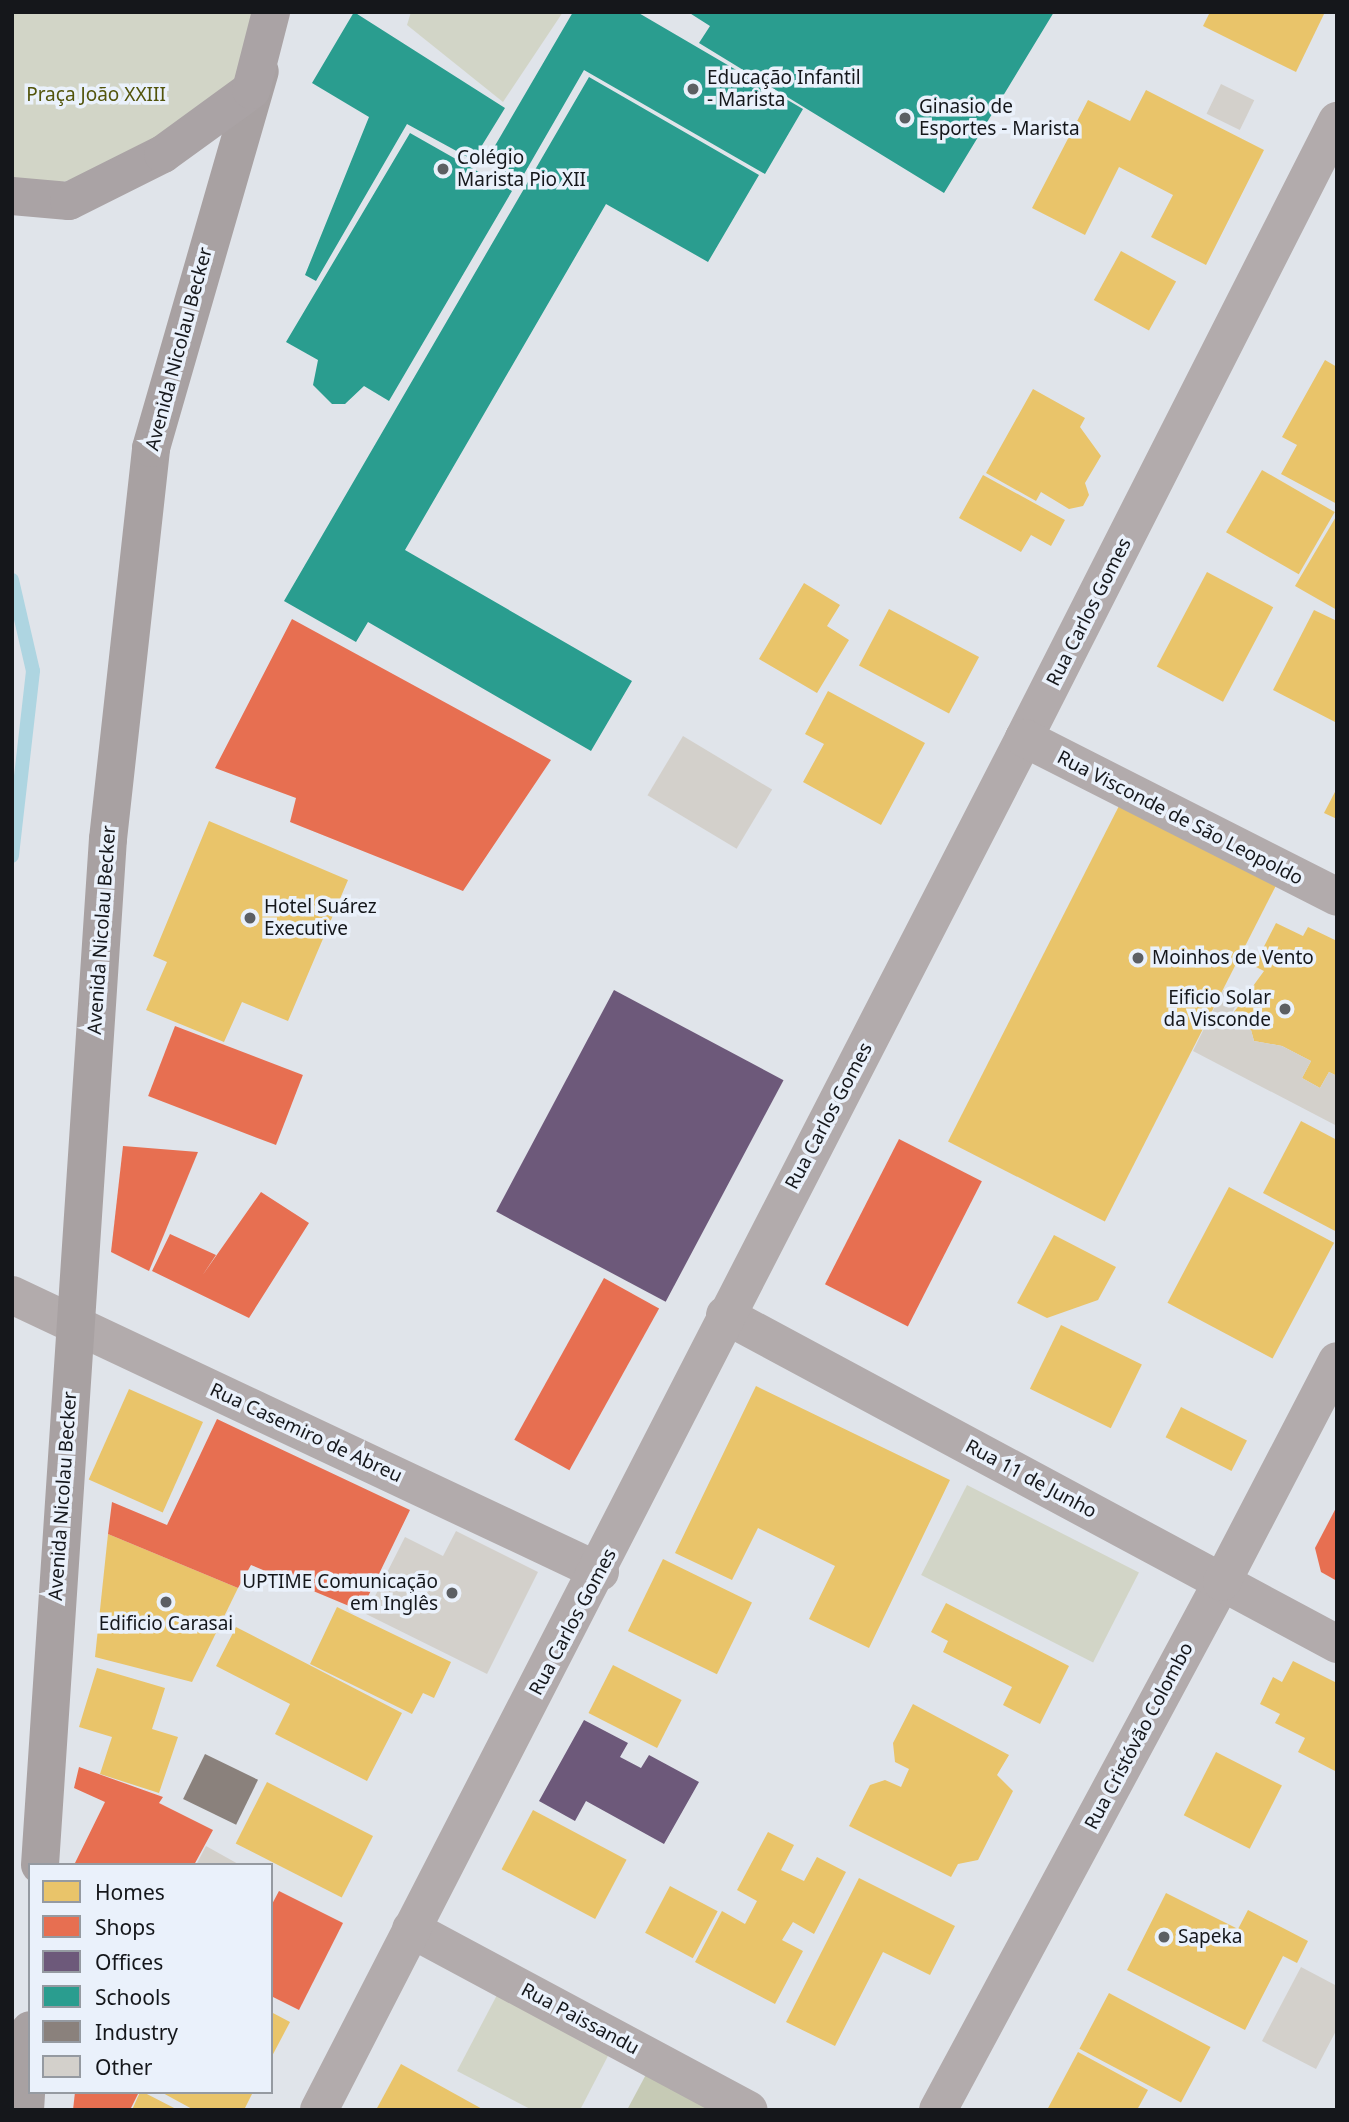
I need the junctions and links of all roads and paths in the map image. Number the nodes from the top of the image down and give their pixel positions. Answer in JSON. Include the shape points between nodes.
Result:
{"nodes":[{"id":1,"x":271,"y":12,"type":"edge"},
{"id":2,"x":288,"y":12,"type":"edge"},
{"id":3,"x":251,"y":90,"type":"junction"},
{"id":4,"x":1334,"y":136,"type":"edge"},
{"id":5,"x":12,"y":196,"type":"edge"},
{"id":6,"x":1024,"y":738,"type":"junction"},
{"id":7,"x":1337,"y":897,"type":"edge"},
{"id":8,"x":12,"y":1295,"type":"edge"},
{"id":9,"x":725,"y":1315,"type":"junction"},
{"id":10,"x":74,"y":1323,"type":"junction"},
{"id":11,"x":1337,"y":1361,"type":"edge"},
{"id":12,"x":600,"y":1572,"type":"junction"},
{"id":13,"x":1222,"y":1582,"type":"junction"},
{"id":14,"x":1337,"y":1644,"type":"edge"},
{"id":15,"x":40,"y":1863,"type":"edge"},
{"id":16,"x":411,"y":1928,"type":"junction"},
{"id":17,"x":28,"y":2062,"type":"edge"},
{"id":18,"x":25,"y":2110,"type":"edge"},
{"id":19,"x":320,"y":2110,"type":"edge"},
{"id":20,"x":750,"y":2110,"type":"edge"},
{"id":21,"x":938,"y":2110,"type":"edge"}],
"edges":[{"from":1,"to":3,"type":"main road","name":"Avenida Nicolau Becker"},
{"from":2,"to":3,"type":"main road"},
{"from":3,"to":5,"type":"main road","via":[[163,154],[69,201]]},
{"from":3,"to":10,"type":"main road","name":"Avenida Nicolau Becker","via":[[151,448],[110,815]]},
{"from":4,"to":6,"type":"street","name":"Rua Carlos Gomes"},
{"from":6,"to":7,"type":"street","name":"Rua Visconde de São Leopoldo"},
{"from":6,"to":9,"type":"street","name":"Rua Carlos Gomes"},
{"from":8,"to":10,"type":"street","name":"Rua Casemiro de Abreu"},
{"from":9,"to":12,"type":"street","name":"Rua Carlos Gomes"},
{"from":9,"to":13,"type":"street","name":"Rua 11 de Junho"},
{"from":10,"to":12,"type":"street","name":"Rua Casemiro de Abreu"},
{"from":10,"to":15,"type":"main road","name":"Avenida Nicolau Becker"},
{"from":11,"to":13,"type":"street","name":"Rua Cristóvão Colombo"},
{"from":12,"to":16,"type":"street","name":"Rua Carlos Gomes"},
{"from":13,"to":14,"type":"street","name":"Rua 11 de Junho"},
{"from":13,"to":21,"type":"street","name":"Rua Cristóvão Colombo"},
{"from":16,"to":19,"type":"street","name":"Rua Carlos Gomes"},
{"from":16,"to":20,"type":"street","name":"Rua Paissandu"},
{"from":17,"to":18,"type":"main road"}]}
